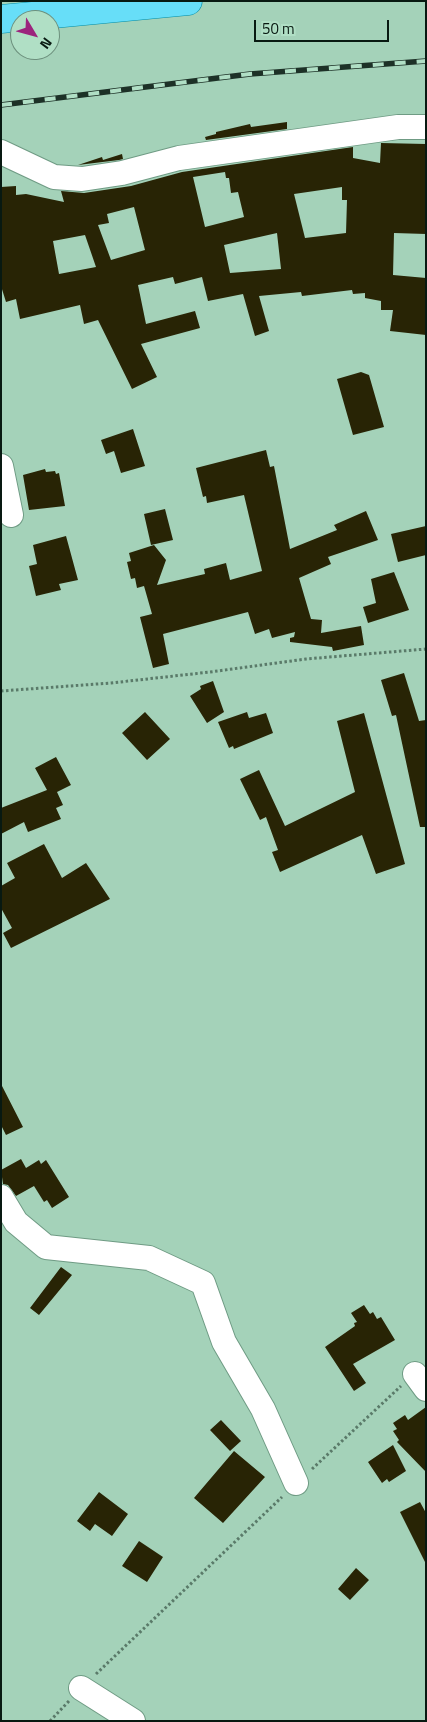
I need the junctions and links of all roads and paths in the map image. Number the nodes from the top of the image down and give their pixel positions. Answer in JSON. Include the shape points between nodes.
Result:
{"nodes":[{"id":1,"x":188,"y":1,"type":"edge"},
{"id":2,"x":1,"y":19,"type":"edge"},
{"id":3,"x":426,"y":127,"type":"edge"},
{"id":4,"x":1,"y":152,"type":"edge"},
{"id":5,"x":1,"y":466,"type":"edge"},
{"id":6,"x":11,"y":515,"type":"dead end"},
{"id":7,"x":426,"y":649,"type":"edge"},
{"id":8,"x":1,"y":691,"type":"edge"},
{"id":9,"x":1,"y":1197,"type":"edge"},
{"id":10,"x":420,"y":1382,"type":"edge"},
{"id":11,"x":296,"y":1483,"type":"junction"},
{"id":12,"x":81,"y":1688,"type":"junction"},
{"id":13,"x":50,"y":1721,"type":"edge"},
{"id":14,"x":133,"y":1721,"type":"edge"}],
"edges":[{"from":1,"to":2,"type":"main road"},
{"from":3,"to":4,"type":"street","via":[[398,127],[179,158],[122,173],[82,179],[54,177]]},
{"from":5,"to":6,"type":"street"},
{"from":7,"to":8,"type":"path","via":[[306,659],[110,683]]},
{"from":9,"to":11,"type":"street","via":[[16,1222],[46,1247],[149,1258],[203,1283],[224,1342],[263,1410]]},
{"from":10,"to":11,"type":"path"},
{"from":11,"to":12,"type":"path"},
{"from":12,"to":13,"type":"path"},
{"from":12,"to":14,"type":"street"}]}
